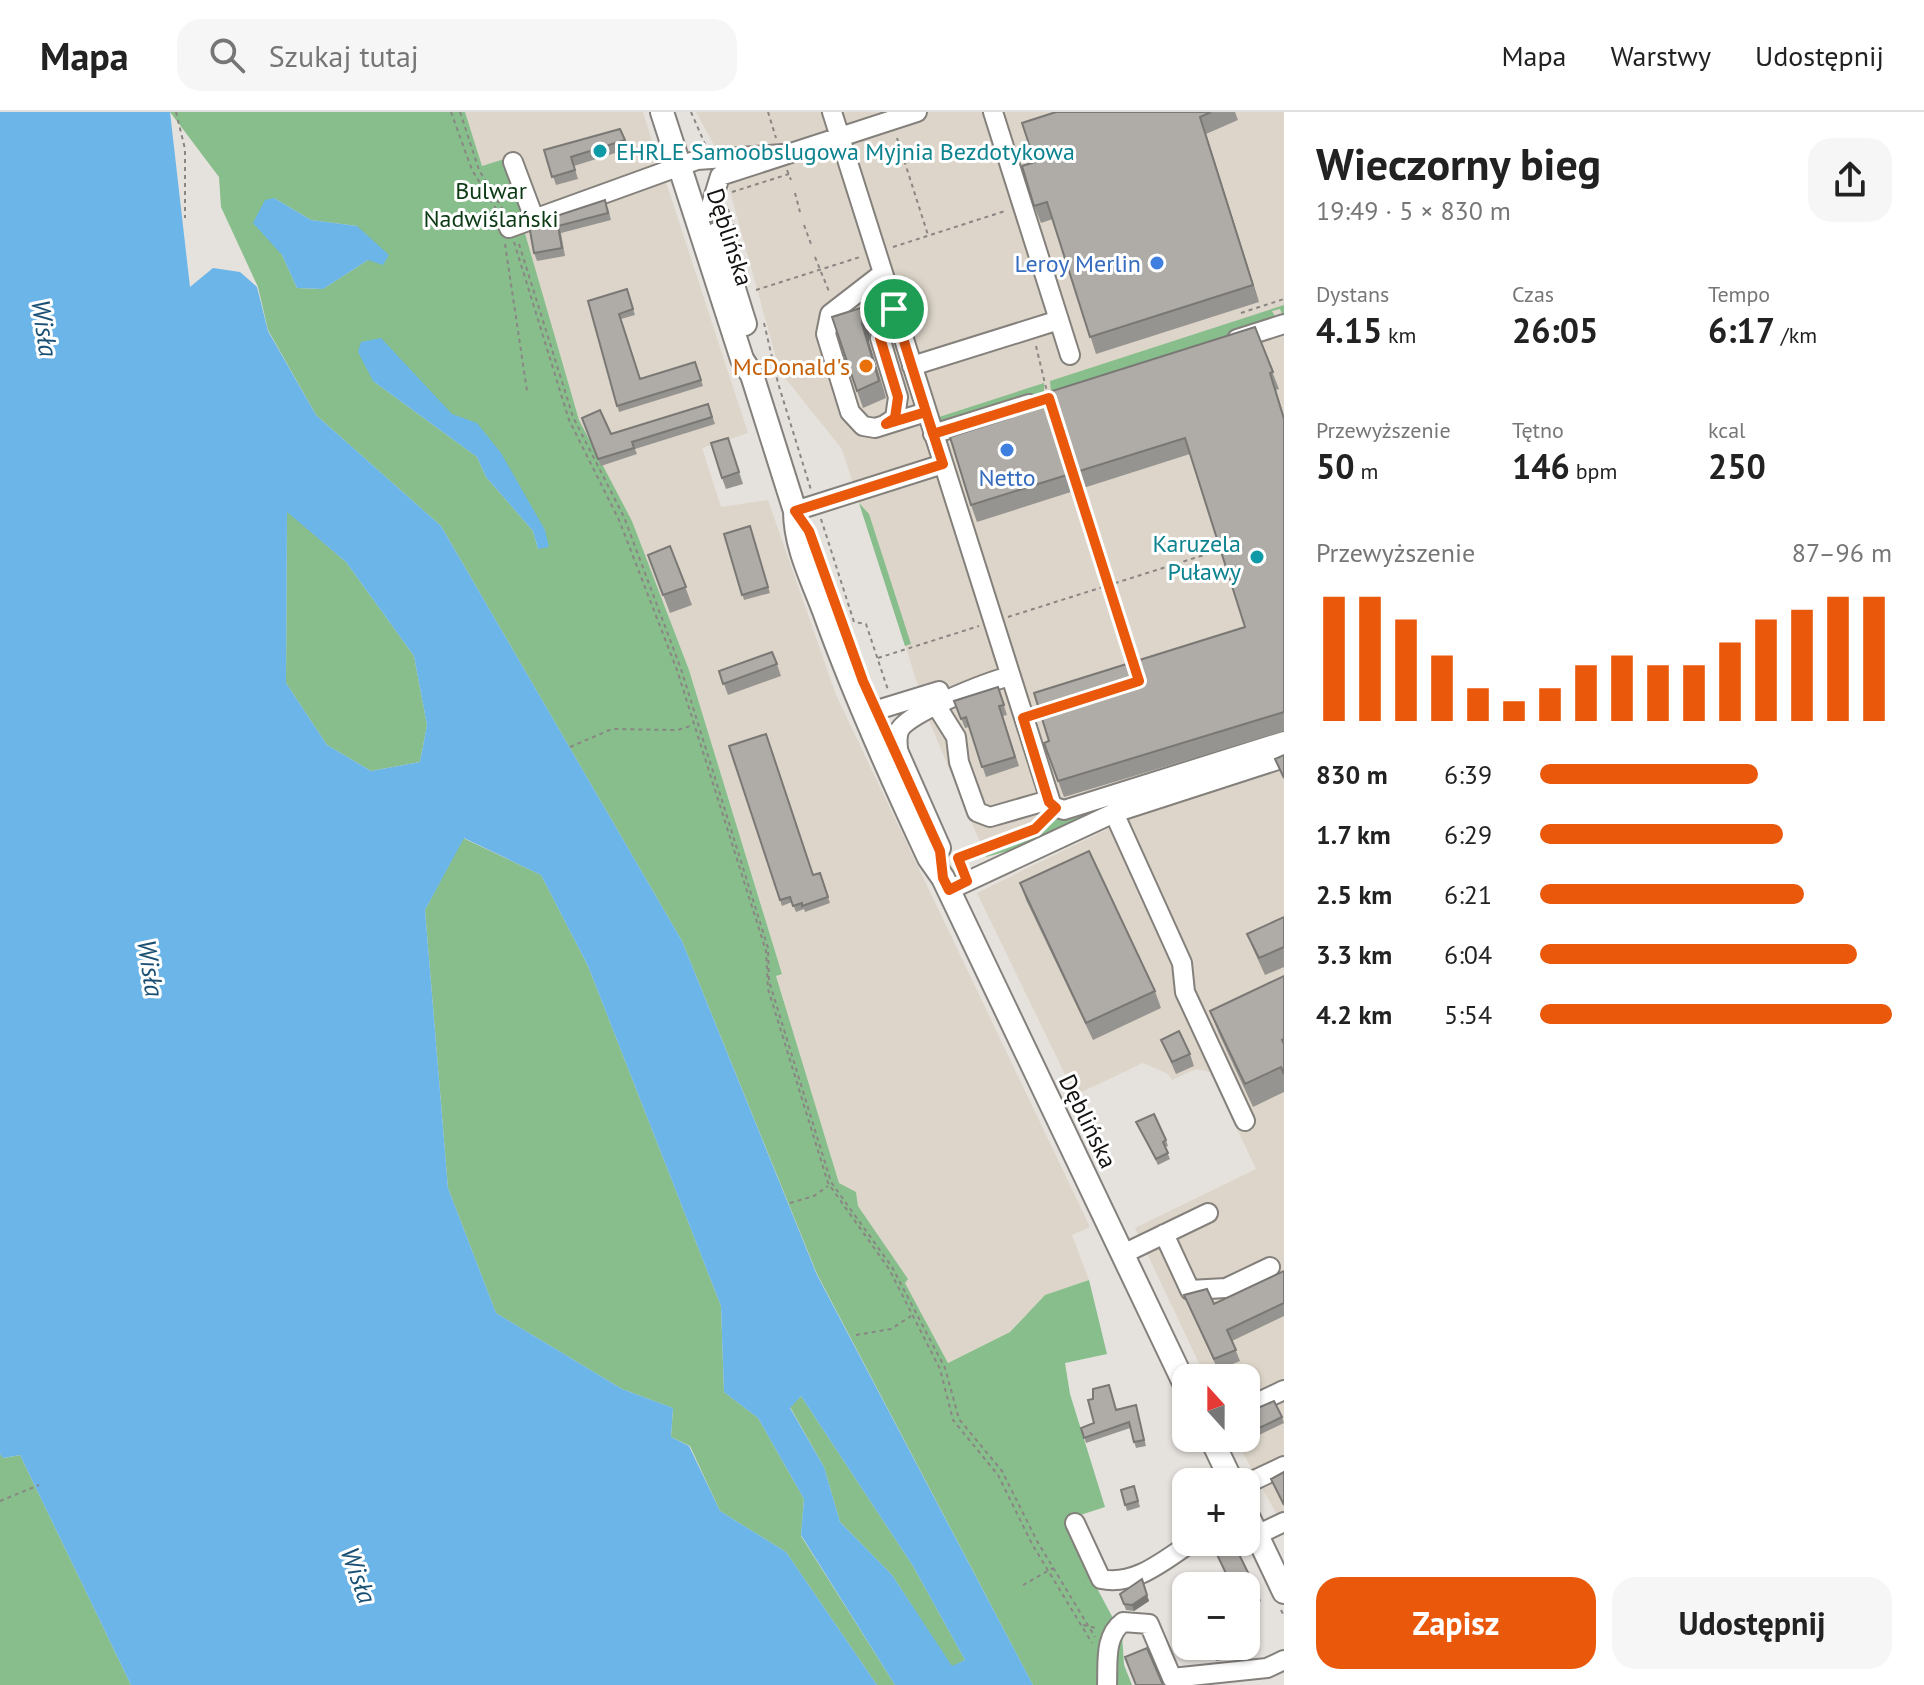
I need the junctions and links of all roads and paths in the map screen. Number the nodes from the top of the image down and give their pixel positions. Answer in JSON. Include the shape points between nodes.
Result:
{"nodes":[{"id":1,"x":176,"y":112,"type":"edge"},
{"id":2,"x":451,"y":112,"type":"edge"},
{"id":3,"x":460,"y":112,"type":"edge"},
{"id":4,"x":662,"y":112,"type":"edge"},
{"id":5,"x":673,"y":112,"type":"edge"},
{"id":6,"x":691,"y":112,"type":"edge"},
{"id":7,"x":768,"y":112,"type":"edge"},
{"id":8,"x":832,"y":112,"type":"edge"},
{"id":9,"x":917,"y":112,"type":"edge"},
{"id":10,"x":993,"y":112,"type":"edge"},
{"id":11,"x":891,"y":120,"type":"junction"},
{"id":12,"x":840,"y":136,"type":"junction"},
{"id":13,"x":710,"y":149,"type":"dead end"},
{"id":14,"x":781,"y":150,"type":"junction"},
{"id":15,"x":513,"y":162,"type":"dead end"},
{"id":16,"x":685,"y":165,"type":"junction"},
{"id":17,"x":789,"y":174,"type":"dead end"},
{"id":18,"x":722,"y":185,"type":"junction"},
{"id":19,"x":795,"y":193,"type":"dead end"},
{"id":20,"x":709,"y":212,"type":"junction"},
{"id":21,"x":800,"y":212,"type":"dead end"},
{"id":22,"x":185,"y":218,"type":"dead end"},
{"id":23,"x":534,"y":218,"type":"junction"},
{"id":24,"x":804,"y":225,"type":"dead end"},
{"id":25,"x":511,"y":227,"type":"junction"},
{"id":26,"x":928,"y":236,"type":"dead end"},
{"id":27,"x":811,"y":244,"type":"dead end"},
{"id":28,"x":883,"y":273,"type":"junction"},
{"id":29,"x":1284,"y":299,"type":"edge"},
{"id":30,"x":894,"y":309,"type":"junction"},
{"id":31,"x":1241,"y":313,"type":"dead end"},
{"id":32,"x":762,"y":316,"type":"dead end"},
{"id":33,"x":1059,"y":320,"type":"junction"},
{"id":34,"x":1284,"y":324,"type":"edge"},
{"id":35,"x":1225,"y":343,"type":"edge"},
{"id":36,"x":1036,"y":346,"type":"dead end"},
{"id":37,"x":1070,"y":355,"type":"dead end"},
{"id":38,"x":912,"y":366,"type":"junction"},
{"id":39,"x":752,"y":375,"type":"junction"},
{"id":40,"x":527,"y":391,"type":"dead end"},
{"id":41,"x":1049,"y":398,"type":"joint"},
{"id":42,"x":926,"y":412,"type":"junction"},
{"id":43,"x":886,"y":424,"type":"junction"},
{"id":44,"x":933,"y":434,"type":"junction"},
{"id":45,"x":943,"y":464,"type":"junction"},
{"id":46,"x":1077,"y":488,"type":"dead end"},
{"id":47,"x":806,"y":508,"type":"junction"},
{"id":48,"x":1224,"y":548,"type":"edge"},
{"id":49,"x":1109,"y":585,"type":"junction"},
{"id":50,"x":992,"y":622,"type":"junction"},
{"id":51,"x":878,"y":658,"type":"junction"},
{"id":52,"x":1136,"y":671,"type":"edge"},
{"id":53,"x":1010,"y":676,"type":"junction"},
{"id":54,"x":932,"y":700,"type":"junction"},
{"id":55,"x":878,"y":716,"type":"junction"},
{"id":56,"x":907,"y":720,"type":"junction"},
{"id":57,"x":697,"y":724,"type":"junction"},
{"id":58,"x":1284,"y":741,"type":"edge"},
{"id":59,"x":570,"y":747,"type":"dead end"},
{"id":60,"x":899,"y":757,"type":"junction"},
{"id":61,"x":1284,"y":758,"type":"edge"},
{"id":62,"x":1052,"y":804,"type":"junction"},
{"id":63,"x":1114,"y":813,"type":"junction"},
{"id":64,"x":951,"y":842,"type":"dead end"},
{"id":65,"x":958,"y":858,"type":"junction"},
{"id":66,"x":953,"y":883,"type":"junction"},
{"id":67,"x":1245,"y":1121,"type":"dead end"},
{"id":68,"x":831,"y":1184,"type":"junction"},
{"id":69,"x":790,"y":1203,"type":"dead end"},
{"id":70,"x":1208,"y":1213,"type":"dead end"},
{"id":71,"x":1164,"y":1234,"type":"junction"},
{"id":72,"x":1123,"y":1254,"type":"junction"},
{"id":73,"x":1270,"y":1267,"type":"dead end"},
{"id":74,"x":914,"y":1315,"type":"junction"},
{"id":75,"x":856,"y":1335,"type":"dead end"},
{"id":76,"x":1175,"y":1364,"type":"edge"},
{"id":77,"x":1284,"y":1390,"type":"edge"},
{"id":78,"x":1260,"y":1401,"type":"edge"},
{"id":79,"x":1284,"y":1466,"type":"edge"},
{"id":80,"x":1260,"y":1477,"type":"edge"},
{"id":81,"x":39,"y":1485,"type":"dead end"},
{"id":82,"x":0,"y":1501,"type":"edge"},
{"id":83,"x":1284,"y":1522,"type":"edge"},
{"id":84,"x":1075,"y":1523,"type":"dead end"},
{"id":85,"x":1260,"y":1534,"type":"edge"},
{"id":86,"x":1260,"y":1541,"type":"edge"},
{"id":87,"x":1172,"y":1555,"type":"edge"},
{"id":88,"x":1053,"y":1568,"type":"junction"},
{"id":89,"x":1048,"y":1571,"type":"junction"},
{"id":90,"x":1023,"y":1585,"type":"dead end"},
{"id":91,"x":1284,"y":1592,"type":"edge"},
{"id":92,"x":1081,"y":1625,"type":"junction"},
{"id":93,"x":1098,"y":1652,"type":"dead end"},
{"id":94,"x":1284,"y":1660,"type":"edge"},
{"id":95,"x":1107,"y":1685,"type":"edge"}],
"edges":[{"from":1,"to":22,"type":"path","via":[[185,149]]},
{"from":2,"to":25,"type":"path","via":[[472,170]]},
{"from":3,"to":25,"type":"path","via":[[479,170]]},
{"from":4,"to":16,"type":"main road","name":"Dęblińska"},
{"from":5,"to":16,"type":"main road","name":"Dęblińska"},
{"from":6,"to":13,"type":"path"},
{"from":7,"to":14,"type":"path"},
{"from":8,"to":12,"type":"lane"},
{"from":9,"to":11,"type":"lane"},
{"from":10,"to":33,"type":"lane"},
{"from":11,"to":12,"type":"lane"},
{"from":11,"to":26,"type":"path"},
{"from":12,"to":14,"type":"lane"},
{"from":12,"to":28,"type":"lane"},
{"from":14,"to":16,"type":"lane"},
{"from":14,"to":18,"type":"lane"},
{"from":15,"to":23,"type":"lane"},
{"from":16,"to":18,"type":"lane"},
{"from":16,"to":20,"type":"main road","name":"Dęblińska"},
{"from":16,"to":23,"type":"lane"},
{"from":16,"to":39,"type":"main road","name":"Dęblińska","via":[[742,359]]},
{"from":17,"to":18,"type":"path"},
{"from":18,"to":20,"type":"lane"},
{"from":19,"to":21,"type":"path"},
{"from":20,"to":39,"type":"main road","name":"Dęblińska","via":[[740,304],[754,361]]},
{"from":23,"to":25,"type":"lane"},
{"from":24,"to":27,"type":"path"},
{"from":25,"to":40,"type":"path","via":[[505,241]]},
{"from":25,"to":57,"type":"path","via":[[573,417],[624,517]]},
{"from":28,"to":30,"type":"lane"},
{"from":28,"to":43,"type":"lane","via":[[830,314],[826,334],[856,421],[863,426]]},
{"from":29,"to":31,"type":"path"},
{"from":30,"to":38,"type":"lane"},
{"from":30,"to":43,"type":"lane","via":[[880,338],[898,397],[895,418]]},
{"from":32,"to":47,"type":"path"},
{"from":33,"to":37,"type":"lane"},
{"from":33,"to":38,"type":"lane"},
{"from":34,"to":35,"type":"lane"},
{"from":36,"to":41,"type":"path"},
{"from":38,"to":42,"type":"lane"},
{"from":39,"to":47,"type":"main road","name":"Dęblińska"},
{"from":41,"to":44,"type":"lane"},
{"from":42,"to":43,"type":"lane"},
{"from":42,"to":44,"type":"lane"},
{"from":44,"to":45,"type":"lane"},
{"from":45,"to":47,"type":"lane"},
{"from":45,"to":50,"type":"lane"},
{"from":46,"to":49,"type":"path"},
{"from":47,"to":51,"type":"path","via":[[854,622],[866,624]]},
{"from":47,"to":55,"type":"main road","name":"Dęblińska","via":[[797,535],[808,569]]},
{"from":48,"to":49,"type":"path"},
{"from":49,"to":50,"type":"path"},
{"from":49,"to":52,"type":"path"},
{"from":50,"to":51,"type":"path"},
{"from":50,"to":53,"type":"lane"},
{"from":51,"to":55,"type":"path"},
{"from":53,"to":54,"type":"lane"},
{"from":53,"to":62,"type":"lane"},
{"from":54,"to":55,"type":"lane"},
{"from":54,"to":56,"type":"lane"},
{"from":54,"to":62,"type":"lane","via":[[956,737],[977,812],[990,817]]},
{"from":55,"to":56,"type":"lane"},
{"from":55,"to":60,"type":"main road","name":"Dęblińska"},
{"from":55,"to":66,"type":"main road","name":"Dęblińska","via":[[929,858]]},
{"from":56,"to":60,"type":"lane","via":[[899,730]]},
{"from":57,"to":59,"type":"path","via":[[678,730],[612,729]]},
{"from":57,"to":68,"type":"path","via":[[768,948],[769,981]]},
{"from":58,"to":62,"type":"lane","via":[[1064,810]]},
{"from":60,"to":66,"type":"main road","name":"Dęblińska"},
{"from":61,"to":63,"type":"lane"},
{"from":62,"to":65,"type":"path","via":[[1035,829]]},
{"from":63,"to":66,"type":"lane"},
{"from":63,"to":67,"type":"lane","via":[[1182,963],[1185,992]]},
{"from":64,"to":65,"type":"path"},
{"from":65,"to":66,"type":"path"},
{"from":66,"to":72,"type":"main road","name":"Dęblińska"},
{"from":68,"to":69,"type":"path"},
{"from":68,"to":74,"type":"path","via":[[892,1267]]},
{"from":70,"to":71,"type":"lane"},
{"from":71,"to":72,"type":"lane"},
{"from":71,"to":73,"type":"lane","via":[[1190,1290],[1226,1288]]},
{"from":72,"to":76,"type":"main road","name":"Dęblińska"},
{"from":74,"to":75,"type":"path","via":[[891,1329]]},
{"from":74,"to":88,"type":"path","via":[[945,1368],[959,1419],[1002,1471]]},
{"from":74,"to":89,"type":"path","via":[[940,1369],[953,1420],[998,1475]]},
{"from":77,"to":78,"type":"lane"},
{"from":79,"to":80,"type":"lane"},
{"from":81,"to":82,"type":"path"},
{"from":83,"to":85,"type":"lane"},
{"from":84,"to":87,"type":"lane","via":[[1101,1579],[1120,1583]]},
{"from":86,"to":91,"type":"main road"},
{"from":88,"to":89,"type":"path"},
{"from":88,"to":92,"type":"path","via":[[1088,1626]]},
{"from":89,"to":90,"type":"path"},
{"from":89,"to":92,"type":"path"},
{"from":92,"to":93,"type":"path"},
{"from":94,"to":95,"type":"lane","via":[[1267,1668],[1172,1678],[1149,1624],[1123,1622],[1109,1645]]}]}
